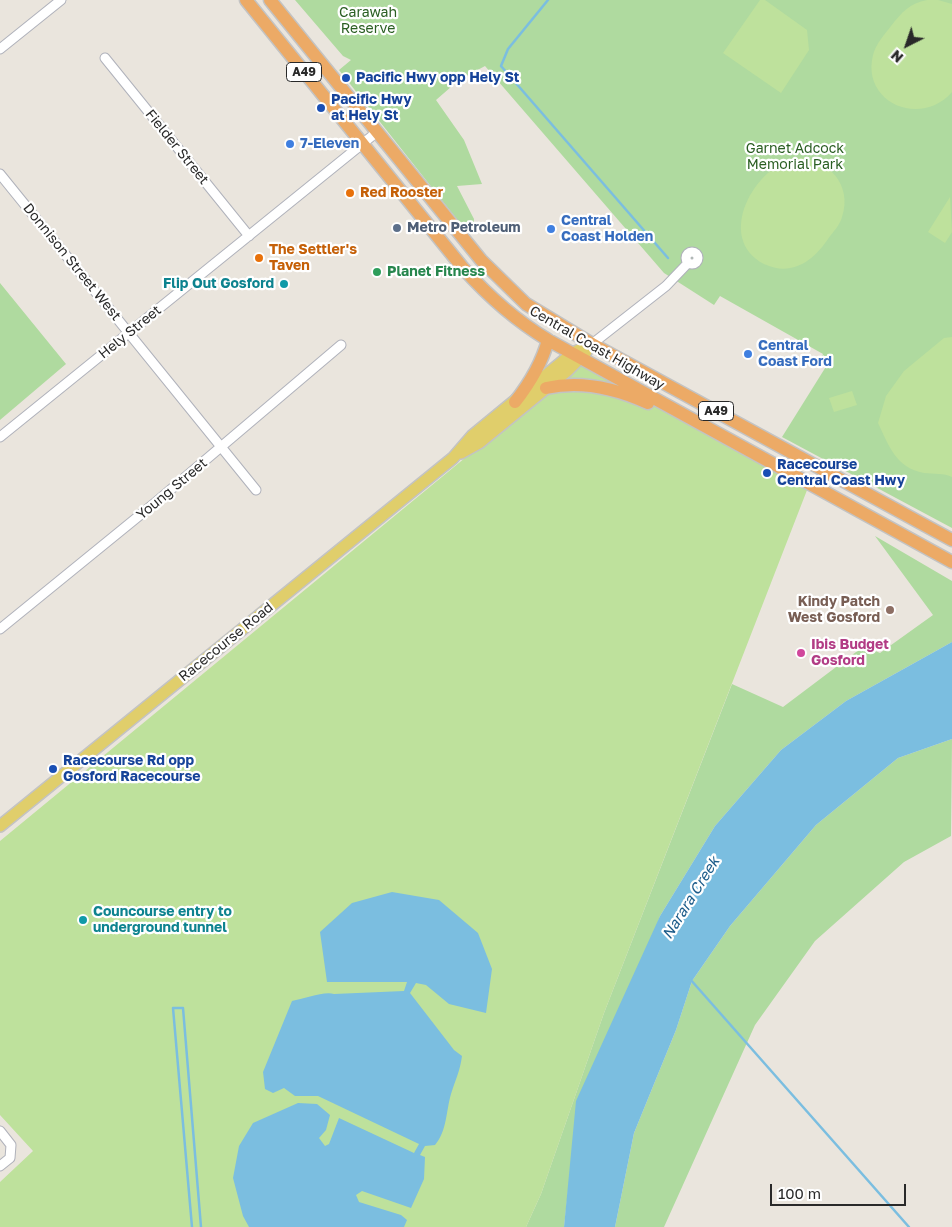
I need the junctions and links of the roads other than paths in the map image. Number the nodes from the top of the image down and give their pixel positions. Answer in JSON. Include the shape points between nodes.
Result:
{"nodes":[{"id":1,"x":61,"y":0,"type":"edge"},
{"id":2,"x":246,"y":0,"type":"edge"},
{"id":3,"x":270,"y":0,"type":"edge"},
{"id":4,"x":0,"y":49,"type":"edge"},
{"id":5,"x":105,"y":58,"type":"dead end"},
{"id":6,"x":377,"y":132,"type":"junction"},
{"id":7,"x":362,"y":144,"type":"junction"},
{"id":8,"x":0,"y":174,"type":"edge"},
{"id":9,"x":250,"y":236,"type":"junction"},
{"id":10,"x":688,"y":263,"type":"dead end"},
{"id":11,"x":130,"y":332,"type":"junction"},
{"id":12,"x":548,"y":340,"type":"junction"},
{"id":13,"x":592,"y":344,"type":"junction"},
{"id":14,"x":341,"y":345,"type":"dead end"},
{"id":15,"x":577,"y":356,"type":"junction"},
{"id":16,"x":546,"y":388,"type":"junction"},
{"id":17,"x":515,"y":402,"type":"junction"},
{"id":18,"x":723,"y":436,"type":"junction"},
{"id":19,"x":0,"y":438,"type":"edge"},
{"id":20,"x":221,"y":448,"type":"junction"},
{"id":21,"x":453,"y":458,"type":"junction"},
{"id":22,"x":256,"y":490,"type":"dead end"},
{"id":23,"x":952,"y":540,"type":"edge"},
{"id":24,"x":952,"y":562,"type":"edge"},
{"id":25,"x":0,"y":629,"type":"edge"},
{"id":26,"x":0,"y":826,"type":"edge"},
{"id":27,"x":0,"y":1131,"type":"edge"},
{"id":28,"x":0,"y":1166,"type":"edge"}],
"edges":[{"from":1,"to":4,"type":"street"},
{"from":2,"to":7,"type":"highway","name":"Central Coast Highway","number":"A49"},
{"from":3,"to":6,"type":"highway","name":"Central Coast Highway","number":"A49"},
{"from":5,"to":9,"type":"street","name":"Fielder Street"},
{"from":6,"to":7,"type":"street","name":"Hely Street"},
{"from":6,"to":13,"type":"highway","name":"Central Coast Highway","number":"A49","via":[[497,278],[526,304]]},
{"from":7,"to":9,"type":"street","name":"Hely Street"},
{"from":7,"to":12,"type":"highway","name":"Central Coast Highway","number":"A49","via":[[482,289],[513,317]]},
{"from":8,"to":11,"type":"street","name":"Donnison Street West"},
{"from":9,"to":11,"type":"street","name":"Hely Street"},
{"from":10,"to":13,"type":"street","via":[[666,286]]},
{"from":11,"to":19,"type":"street","name":"Hely Street"},
{"from":11,"to":20,"type":"street","name":"Donnison Street West"},
{"from":12,"to":15,"type":"highway","name":"Central Coast Highway","number":"A49"},
{"from":12,"to":17,"type":"highway","via":[[540,364]]},
{"from":13,"to":15,"type":"main road","name":"Racecourse Road"},
{"from":13,"to":23,"type":"highway","name":"Central Coast Highway","number":"A49"},
{"from":14,"to":20,"type":"street","name":"Young Street"},
{"from":15,"to":16,"type":"main road","name":"Racecourse Road"},
{"from":15,"to":17,"type":"main road","name":"Racecourse Road"},
{"from":15,"to":18,"type":"highway","name":"Central Coast Highway","number":"A49"},
{"from":16,"to":18,"type":"highway","via":[[583,384],[627,394]]},
{"from":16,"to":21,"type":"main road","name":"Racecourse Road","via":[[479,443]]},
{"from":17,"to":21,"type":"main road","name":"Racecourse Road","via":[[472,436]]},
{"from":18,"to":24,"type":"highway","name":"Central Coast Highway","number":"A49"},
{"from":20,"to":22,"type":"street","name":"Donnison Street West"},
{"from":20,"to":25,"type":"street","name":"Young Street"},
{"from":21,"to":26,"type":"main road","name":"Racecourse Road"},
{"from":27,"to":28,"type":"street","via":[[12,1145],[10,1158]]}]}
